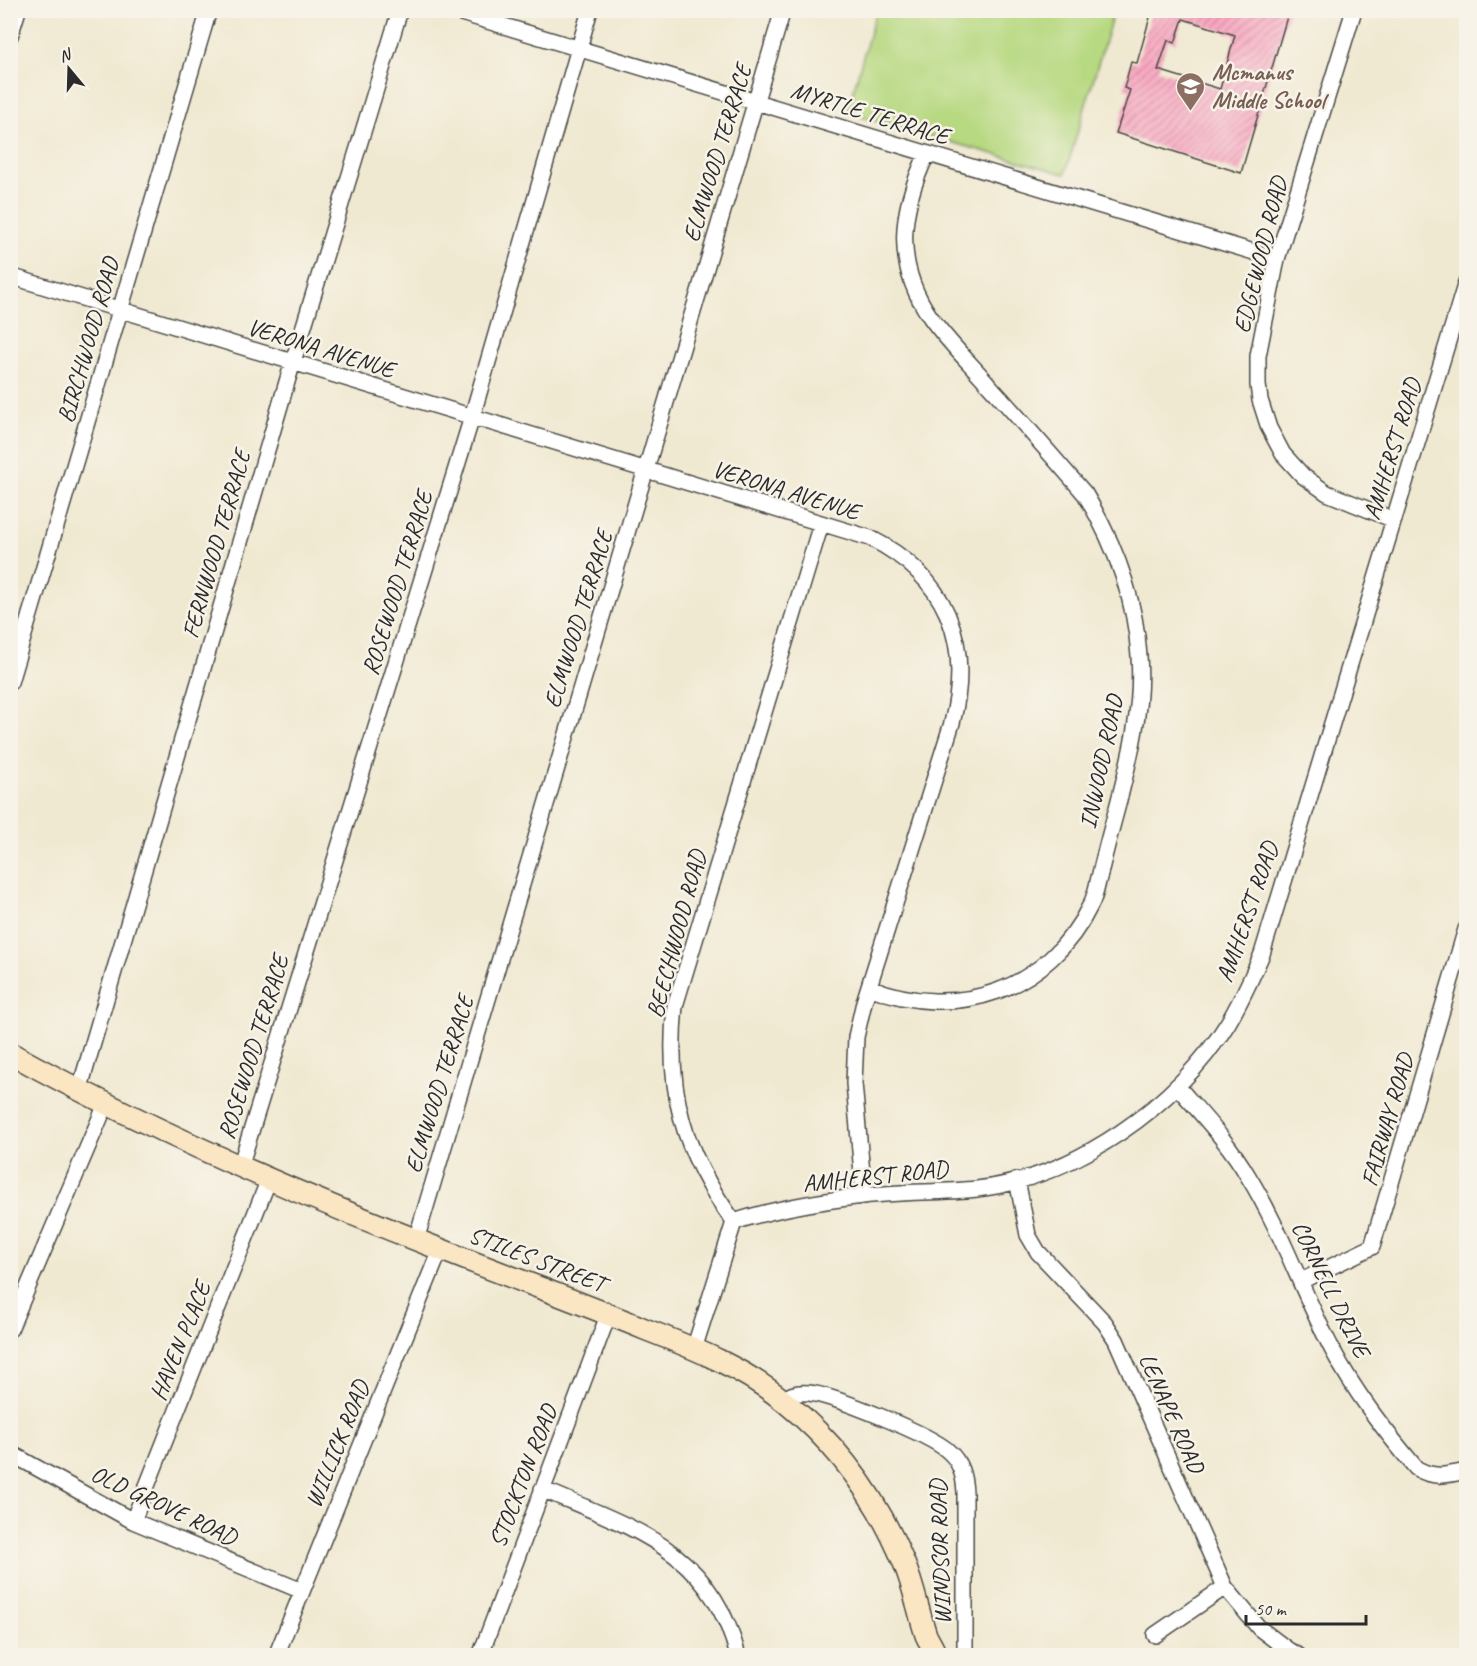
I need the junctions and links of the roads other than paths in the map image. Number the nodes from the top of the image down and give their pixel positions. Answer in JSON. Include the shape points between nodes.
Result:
{"nodes":[{"id":1,"x":18,"y":10,"type":"edge"},
{"id":2,"x":209,"y":10,"type":"edge"},
{"id":3,"x":400,"y":10,"type":"edge"},
{"id":4,"x":451,"y":10,"type":"edge"},
{"id":5,"x":590,"y":10,"type":"edge"},
{"id":6,"x":783,"y":10,"type":"edge"},
{"id":7,"x":1354,"y":10,"type":"edge"},
{"id":8,"x":10,"y":36,"type":"edge"},
{"id":9,"x":579,"y":49,"type":"junction"},
{"id":10,"x":756,"y":102,"type":"junction"},
{"id":11,"x":927,"y":154,"type":"junction"},
{"id":12,"x":1277,"y":259,"type":"junction"},
{"id":13,"x":10,"y":276,"type":"edge"},
{"id":14,"x":1467,"y":282,"type":"edge"},
{"id":15,"x":120,"y":310,"type":"junction"},
{"id":16,"x":293,"y":363,"type":"junction"},
{"id":17,"x":472,"y":417,"type":"junction"},
{"id":18,"x":646,"y":471,"type":"junction"},
{"id":19,"x":1394,"y":520,"type":"junction"},
{"id":20,"x":821,"y":524,"type":"junction"},
{"id":21,"x":10,"y":682,"type":"edge"},
{"id":22,"x":1467,"y":929,"type":"edge"},
{"id":23,"x":869,"y":987,"type":"junction"},
{"id":24,"x":10,"y":1053,"type":"edge"},
{"id":25,"x":1177,"y":1086,"type":"junction"},
{"id":26,"x":79,"y":1091,"type":"junction"},
{"id":27,"x":106,"y":1104,"type":"junction"},
{"id":28,"x":240,"y":1167,"type":"junction"},
{"id":29,"x":269,"y":1179,"type":"junction"},
{"id":30,"x":1017,"y":1180,"type":"junction"},
{"id":31,"x":864,"y":1196,"type":"junction"},
{"id":32,"x":735,"y":1222,"type":"junction"},
{"id":33,"x":416,"y":1240,"type":"junction"},
{"id":34,"x":440,"y":1250,"type":"junction"},
{"id":35,"x":1302,"y":1281,"type":"junction"},
{"id":36,"x":609,"y":1313,"type":"junction"},
{"id":37,"x":10,"y":1329,"type":"edge"},
{"id":38,"x":694,"y":1349,"type":"junction"},
{"id":39,"x":783,"y":1400,"type":"junction"},
{"id":40,"x":10,"y":1453,"type":"edge"},
{"id":41,"x":1467,"y":1471,"type":"edge"},
{"id":42,"x":542,"y":1489,"type":"junction"},
{"id":43,"x":133,"y":1521,"type":"junction"},
{"id":44,"x":1224,"y":1587,"type":"junction"},
{"id":45,"x":302,"y":1591,"type":"junction"},
{"id":46,"x":1155,"y":1635,"type":"dead end"},
{"id":47,"x":929,"y":1650,"type":"edge"},
{"id":48,"x":276,"y":1656,"type":"edge"},
{"id":49,"x":480,"y":1656,"type":"edge"},
{"id":50,"x":738,"y":1656,"type":"edge"},
{"id":51,"x":965,"y":1656,"type":"edge"},
{"id":52,"x":1299,"y":1656,"type":"edge"}],
"edges":[{"from":1,"to":8,"type":"street"},
{"from":2,"to":15,"type":"street","name":"BIRCHWOOD ROAD"},
{"from":3,"to":16,"type":"street","name":"FERNWOOD TERRACE"},
{"from":4,"to":9,"type":"street","name":"MYRTLE TERRACE"},
{"from":5,"to":9,"type":"street","name":"ROSEWOOD TERRACE"},
{"from":6,"to":10,"type":"street","name":"ELMWOOD TERRACE"},
{"from":7,"to":12,"type":"street","name":"EDGEWOOD ROAD"},
{"from":9,"to":10,"type":"street","name":"MYRTLE TERRACE"},
{"from":9,"to":17,"type":"street","name":"ROSEWOOD TERRACE"},
{"from":10,"to":11,"type":"street","name":"MYRTLE TERRACE"},
{"from":10,"to":18,"type":"street","name":"ELMWOOD TERRACE"},
{"from":11,"to":12,"type":"street","name":"MYRTLE TERRACE"},
{"from":11,"to":23,"type":"street","name":"INWOOD ROAD","via":[[905,217],[905,247],[916,291],[939,328],[1085,494],[1103,523],[1128,588],[1139,657],[1140,692],[1130,757],[1092,902],[1062,948],[1021,981],[971,999],[918,1001]]},
{"from":12,"to":19,"type":"street","name":"EDGEWOOD ROAD","via":[[1257,363],[1260,400],[1269,428],[1283,454],[1314,485],[1346,503]]},
{"from":13,"to":15,"type":"street","name":"VERONA AVENUE"},
{"from":14,"to":19,"type":"street","name":"AMHERST ROAD"},
{"from":15,"to":16,"type":"street","name":"VERONA AVENUE"},
{"from":15,"to":21,"type":"street","name":"BIRCHWOOD ROAD"},
{"from":16,"to":17,"type":"street","name":"VERONA AVENUE"},
{"from":16,"to":26,"type":"street","name":"FERNWOOD TERRACE"},
{"from":17,"to":18,"type":"street","name":"VERONA AVENUE"},
{"from":17,"to":28,"type":"street","name":"ROSEWOOD TERRACE"},
{"from":18,"to":20,"type":"street","name":"VERONA AVENUE"},
{"from":18,"to":33,"type":"street","name":"ELMWOOD TERRACE"},
{"from":19,"to":25,"type":"street","name":"AMHERST ROAD","via":[[1262,954],[1227,1024]]},
{"from":20,"to":23,"type":"street","name":"VERONA AVENUE","via":[[870,538],[914,568],[946,611],[959,655],[960,685],[955,712]]},
{"from":20,"to":32,"type":"street","name":"BEECHWOOD ROAD","via":[[675,1006],[672,1062],[681,1119],[701,1172]]},
{"from":22,"to":35,"type":"street","name":"FAIRWAY ROAD","via":[[1372,1248]]},
{"from":23,"to":31,"type":"street","name":"VERONA AVENUE","via":[[856,1037],[854,1083]]},
{"from":24,"to":26,"type":"main road","name":"STILES STREET"},
{"from":25,"to":30,"type":"street","name":"AMHERST ROAD","via":[[1120,1133],[1053,1168]]},
{"from":25,"to":35,"type":"street","name":"CORNELL DRIVE","via":[[1248,1174]]},
{"from":26,"to":27,"type":"main road","name":"STILES STREET"},
{"from":27,"to":28,"type":"main road","name":"STILES STREET"},
{"from":27,"to":37,"type":"street"},
{"from":28,"to":29,"type":"main road","name":"STILES STREET"},
{"from":29,"to":33,"type":"main road","name":"STILES STREET"},
{"from":29,"to":43,"type":"street","name":"HAVEN PLACE"},
{"from":30,"to":31,"type":"street","name":"AMHERST ROAD","via":[[979,1188]]},
{"from":30,"to":44,"type":"street","name":"LENAPE ROAD","via":[[1028,1235],[1038,1252],[1105,1323],[1116,1340]]},
{"from":31,"to":32,"type":"street","name":"AMHERST ROAD","via":[[766,1211]]},
{"from":32,"to":38,"type":"street"},
{"from":33,"to":34,"type":"main road","name":"STILES STREET"},
{"from":34,"to":36,"type":"main road","name":"STILES STREET"},
{"from":34,"to":45,"type":"street","name":"WILLICK ROAD"},
{"from":35,"to":41,"type":"street","name":"CORNELL DRIVE","via":[[1338,1359],[1376,1420],[1416,1468],[1437,1476]]},
{"from":36,"to":38,"type":"main road","name":"STILES STREET"},
{"from":36,"to":42,"type":"street","name":"STOCKTON ROAD"},
{"from":38,"to":39,"type":"main road","name":"STILES STREET","via":[[738,1370]]},
{"from":39,"to":47,"type":"main road","name":"STILES STREET","via":[[844,1459],[874,1502],[904,1563]]},
{"from":39,"to":51,"type":"street","name":"WINDSOR ROAD","via":[[796,1393],[823,1395],[920,1433],[957,1460],[965,1492]]},
{"from":40,"to":43,"type":"street","name":"OLD GROVE ROAD"},
{"from":42,"to":49,"type":"street","name":"STOCKTON ROAD"},
{"from":42,"to":50,"type":"street","via":[[646,1534],[680,1558],[708,1587],[719,1605],[729,1622]]},
{"from":43,"to":45,"type":"street","name":"OLD GROVE ROAD"},
{"from":44,"to":46,"type":"street"},
{"from":44,"to":52,"type":"street","name":"LENAPE ROAD","via":[[1259,1628]]},
{"from":45,"to":48,"type":"street","name":"WILLICK ROAD"}]}
